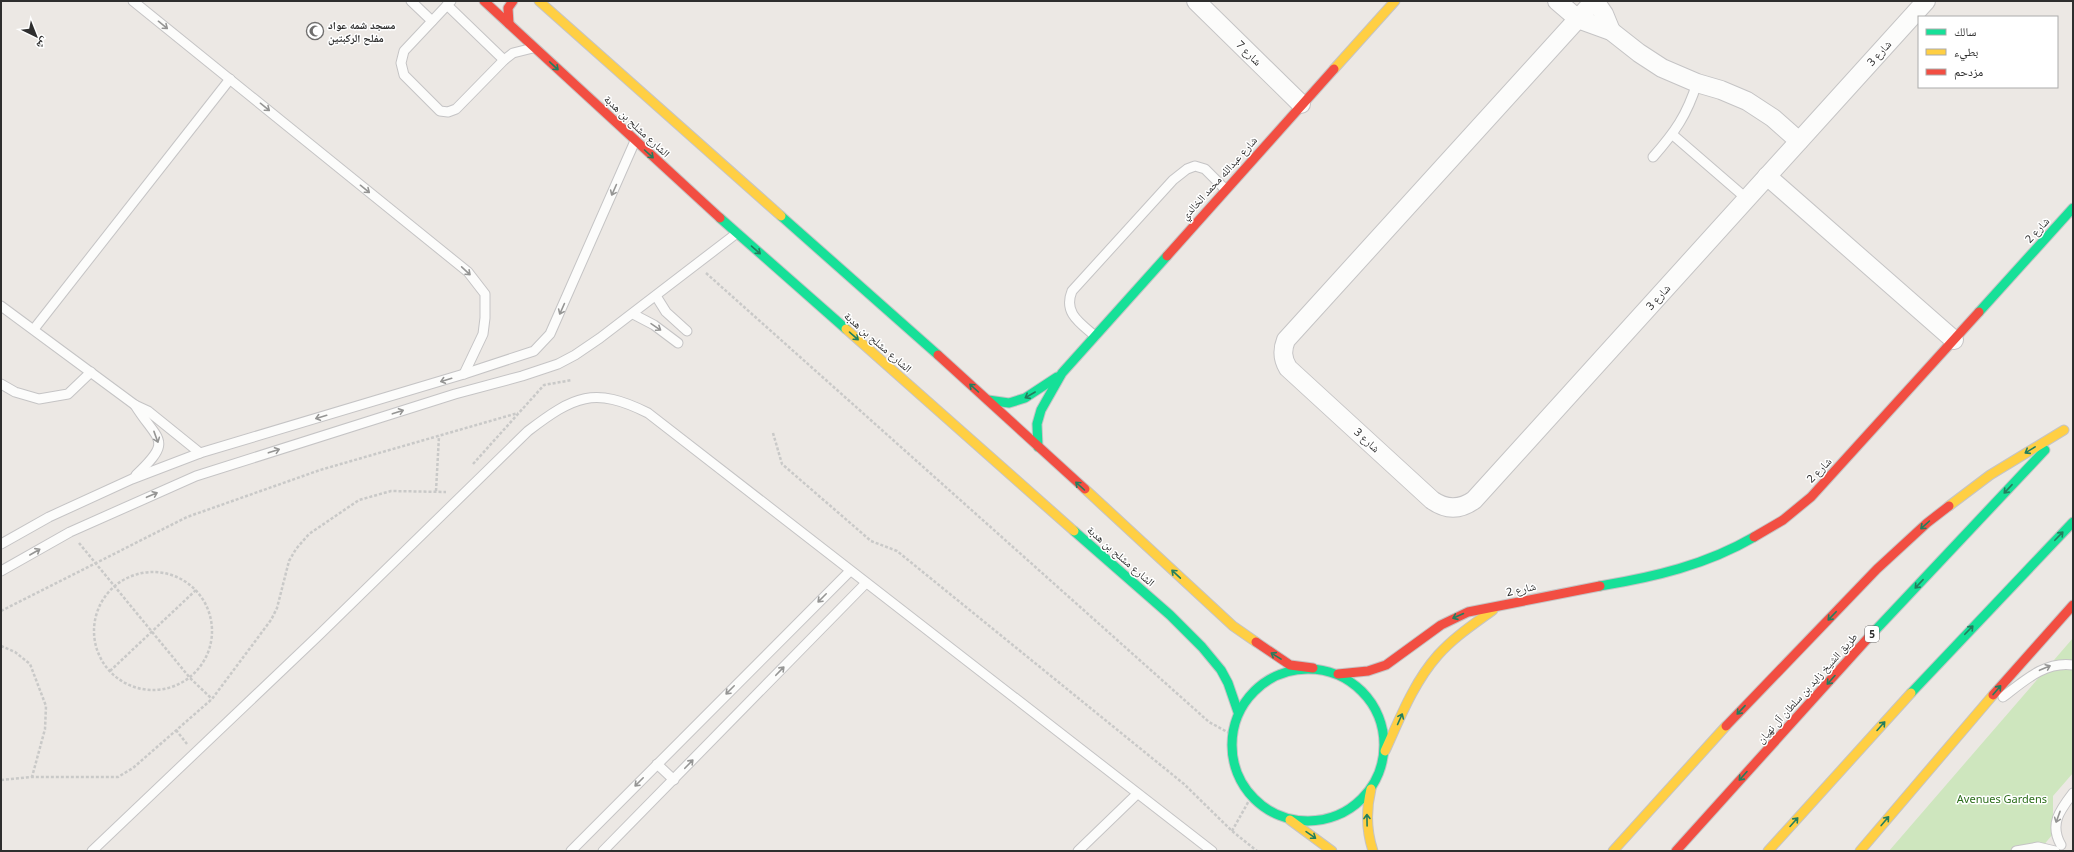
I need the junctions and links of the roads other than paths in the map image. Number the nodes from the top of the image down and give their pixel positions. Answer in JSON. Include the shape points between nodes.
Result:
{"nodes":[{"id":1,"x":133,"y":1,"type":"edge"},
{"id":2,"x":411,"y":1,"type":"edge"},
{"id":3,"x":484,"y":1,"type":"edge"},
{"id":4,"x":514,"y":1,"type":"edge"},
{"id":5,"x":539,"y":1,"type":"edge"},
{"id":6,"x":1196,"y":1,"type":"edge"},
{"id":7,"x":1395,"y":1,"type":"edge"},
{"id":8,"x":1558,"y":1,"type":"edge"},
{"id":9,"x":1594,"y":1,"type":"edge"},
{"id":10,"x":1926,"y":1,"type":"edge"},
{"id":11,"x":449,"y":3,"type":"edge"},
{"id":12,"x":1578,"y":19,"type":"junction"},
{"id":13,"x":432,"y":21,"type":"junction"},
{"id":14,"x":509,"y":24,"type":"junction"},
{"id":15,"x":1611,"y":31,"type":"junction"},
{"id":16,"x":535,"y":48,"type":"junction"},
{"id":17,"x":504,"y":60,"type":"junction"},
{"id":18,"x":230,"y":79,"type":"junction"},
{"id":19,"x":1697,"y":83,"type":"junction"},
{"id":20,"x":1301,"y":104,"type":"junction"},
{"id":21,"x":1673,"y":135,"type":"junction"},
{"id":22,"x":635,"y":141,"type":"junction"},
{"id":23,"x":1799,"y":141,"type":"junction"},
{"id":24,"x":1653,"y":157,"type":"dead end"},
{"id":25,"x":1767,"y":176,"type":"junction"},
{"id":26,"x":1225,"y":189,"type":"junction"},
{"id":27,"x":1747,"y":199,"type":"junction"},
{"id":28,"x":2073,"y":208,"type":"edge"},
{"id":29,"x":737,"y":233,"type":"junction"},
{"id":30,"x":656,"y":296,"type":"junction"},
{"id":31,"x":1,"y":306,"type":"edge"},
{"id":32,"x":633,"y":314,"type":"junction"},
{"id":33,"x":34,"y":329,"type":"junction"},
{"id":34,"x":687,"y":331,"type":"dead end"},
{"id":35,"x":1095,"y":336,"type":"junction"},
{"id":36,"x":1954,"y":340,"type":"junction"},
{"id":37,"x":678,"y":343,"type":"dead end"},
{"id":38,"x":91,"y":372,"type":"junction"},
{"id":39,"x":1062,"y":373,"type":"junction"},
{"id":40,"x":464,"y":374,"type":"junction"},
{"id":41,"x":1,"y":384,"type":"edge"},
{"id":42,"x":988,"y":400,"type":"junction"},
{"id":43,"x":135,"y":406,"type":"junction"},
{"id":44,"x":1038,"y":447,"type":"junction"},
{"id":45,"x":200,"y":453,"type":"junction"},
{"id":46,"x":132,"y":479,"type":"junction"},
{"id":47,"x":2073,"y":522,"type":"edge"},
{"id":48,"x":1,"y":544,"type":"edge"},
{"id":49,"x":1,"y":571,"type":"edge"},
{"id":50,"x":850,"y":571,"type":"junction"},
{"id":51,"x":866,"y":584,"type":"junction"},
{"id":52,"x":2073,"y":605,"type":"edge"},
{"id":53,"x":1495,"y":608,"type":"junction"},
{"id":54,"x":2073,"y":665,"type":"edge"},
{"id":55,"x":1313,"y":668,"type":"junction"},
{"id":56,"x":1338,"y":674,"type":"junction"},
{"id":57,"x":1238,"y":712,"type":"junction"},
{"id":58,"x":1968,"y":723,"type":"junction"},
{"id":59,"x":1384,"y":755,"type":"junction"},
{"id":60,"x":657,"y":764,"type":"junction"},
{"id":61,"x":674,"y":780,"type":"junction"},
{"id":62,"x":1371,"y":789,"type":"junction"},
{"id":63,"x":2073,"y":793,"type":"edge"},
{"id":64,"x":1137,"y":794,"type":"junction"},
{"id":65,"x":1290,"y":820,"type":"junction"},
{"id":66,"x":2058,"y":848,"type":"edge"},
{"id":67,"x":92,"y":851,"type":"edge"},
{"id":68,"x":571,"y":851,"type":"edge"},
{"id":69,"x":602,"y":851,"type":"edge"},
{"id":70,"x":1078,"y":851,"type":"edge"},
{"id":71,"x":1212,"y":851,"type":"edge"},
{"id":72,"x":1332,"y":851,"type":"edge"},
{"id":73,"x":1373,"y":851,"type":"edge"},
{"id":74,"x":1613,"y":851,"type":"edge"},
{"id":75,"x":1676,"y":851,"type":"edge"},
{"id":76,"x":1768,"y":851,"type":"edge"},
{"id":77,"x":1860,"y":851,"type":"edge"},
{"id":78,"x":2016,"y":851,"type":"edge"}],
"edges":[{"from":1,"to":18,"type":"lane","one_way":true},
{"from":2,"to":13,"type":"lane"},
{"from":3,"to":14,"type":"main road","name":"الشارع مشلح بن هدبة"},
{"from":4,"to":14,"type":"main road","via":[[510,3],[507,11]]},
{"from":42,"to":5,"type":"main road","one_way":true},
{"from":6,"to":20,"type":"street","name":"شارع 7"},
{"from":7,"to":20,"type":"main road","name":"شارع عبدالله محمد الخالدي"},
{"from":8,"to":12,"type":"street","name":"شارع 3"},
{"from":9,"to":12,"type":"street","name":"شارع 3"},
{"from":9,"to":15,"type":"street","name":"شارع 3","via":[[1604,14]]},
{"from":10,"to":23,"type":"street","name":"شارع 3"},
{"from":11,"to":13,"type":"lane"},
{"from":11,"to":17,"type":"lane"},
{"from":12,"to":15,"type":"street","name":"شارع 3"},
{"from":12,"to":27,"type":"street","name":"شارع 3","via":[[1286,340],[1282,354],[1288,368],[1432,500],[1447,507],[1462,507],[1474,500]]},
{"from":13,"to":17,"type":"lane","via":[[404,51],[401,63],[408,80],[440,111],[456,109]]},
{"from":14,"to":16,"type":"main road","name":"الشارع مشلح بن هدبة"},
{"from":15,"to":19,"type":"street","name":"شارع 3","via":[[1662,68]]},
{"from":16,"to":17,"type":"lane","via":[[513,53]]},
{"from":16,"to":22,"type":"main road","name":"الشارع مشلح بن هدبة","one_way":true},
{"from":18,"to":33,"type":"lane"},
{"from":18,"to":40,"type":"lane","one_way":true,"via":[[468,272],[485,294],[485,318],[483,334]]},
{"from":19,"to":21,"type":"lane","via":[[1684,119]]},
{"from":19,"to":23,"type":"street","name":"شارع 3","via":[[1747,102],[1773,118]]},
{"from":20,"to":26,"type":"main road","name":"شارع عبدالله محمد الخالدي"},
{"from":21,"to":24,"type":"lane"},
{"from":21,"to":27,"type":"lane"},
{"from":22,"to":29,"type":"main road","name":"الشارع مشلح بن هدبة","one_way":true},
{"from":22,"to":40,"type":"lane","one_way":true,"via":[[550,334],[534,351]]},
{"from":23,"to":25,"type":"street","name":"شارع 3"},
{"from":25,"to":27,"type":"street","name":"شارع 3"},
{"from":25,"to":36,"type":"street"},
{"from":26,"to":35,"type":"main road","name":"شارع عبدالله محمد الخالدي"},
{"from":26,"to":35,"type":"lane","via":[[1205,169],[1194,166],[1187,169],[1173,180],[1072,291],[1068,301],[1070,309]]},
{"from":28,"to":36,"type":"main road","name":"شارع 2"},
{"from":29,"to":30,"type":"lane"},
{"from":29,"to":57,"type":"main road","name":"الشارع مشلح بن هدبة","one_way":true,"via":[[1170,615],[1214,660],[1231,684]]},
{"from":30,"to":32,"type":"lane"},
{"from":30,"to":34,"type":"lane","via":[[666,312]]},
{"from":31,"to":33,"type":"lane"},
{"from":32,"to":37,"type":"lane","one_way":true,"via":[[654,325]]},
{"from":49,"to":32,"type":"lane","one_way":true,"via":[[70,532],[196,476],[558,364],[575,356]]},
{"from":33,"to":38,"type":"lane"},
{"from":35,"to":39,"type":"main road","name":"شارع عبدالله محمد الخالدي"},
{"from":36,"to":53,"type":"main road","name":"شارع 2","via":[[1801,506],[1744,544],[1715,558],[1680,570]]},
{"from":38,"to":41,"type":"lane","via":[[68,394],[39,399],[15,392]]},
{"from":38,"to":43,"type":"lane"},
{"from":39,"to":42,"type":"main road","name":"شارع عبدالله محمد الخالدي","one_way":true,"via":[[1025,398],[1010,403]]},
{"from":39,"to":44,"type":"main road","name":"شارع عبدالله محمد الخالدي","via":[[1041,410],[1037,424]]},
{"from":40,"to":45,"type":"lane","one_way":true},
{"from":42,"to":44,"type":"main road"},
{"from":43,"to":45,"type":"lane","via":[[148,411]]},
{"from":43,"to":46,"type":"lane","one_way":true,"via":[[159,441],[158,452]]},
{"from":55,"to":44,"type":"main road","one_way":true,"via":[[1290,665],[1233,626]]},
{"from":45,"to":46,"type":"lane"},
{"from":46,"to":48,"type":"lane","via":[[50,517]]},
{"from":76,"to":47,"type":"main road","one_way":true,"via":[[1951,649]]},
{"from":50,"to":51,"type":"lane"},
{"from":50,"to":60,"type":"lane","one_way":true},
{"from":50,"to":67,"type":"lane","via":[[648,413],[626,402],[603,397],[577,400],[552,412],[528,431]]},
{"from":61,"to":51,"type":"lane","one_way":true},
{"from":51,"to":64,"type":"lane"},
{"from":58,"to":52,"type":"main road","one_way":true},
{"from":53,"to":56,"type":"main road","name":"شارع 2","one_way":true,"via":[[1474,610],[1446,622],[1384,665],[1363,672]]},
{"from":59,"to":53,"type":"main road","name":"شارع 2","one_way":true,"via":[[1410,696],[1435,659],[1455,638]]},
{"from":58,"to":54,"type":"lane","one_way":true,"via":[[2042,669],[2054,665]]},
{"from":55,"to":56,"type":"main road"},
{"from":55,"to":57,"type":"main road","via":[[1290,670],[1268,679],[1251,693]]},
{"from":56,"to":59,"type":"main road","via":[[1355,684],[1369,698],[1379,716],[1384,735]]},
{"from":57,"to":65,"type":"main road","via":[[1231,734],[1231,757],[1238,778],[1251,797],[1268,811]]},
{"from":77,"to":58,"type":"main road","one_way":true},
{"from":59,"to":62,"type":"main road"},
{"from":60,"to":61,"type":"lane"},
{"from":60,"to":68,"type":"lane","one_way":true},
{"from":61,"to":69,"type":"lane"},
{"from":62,"to":65,"type":"main road","via":[[1343,813],[1308,822]]},
{"from":73,"to":62,"type":"main road","one_way":true,"via":[[1367,818]]},
{"from":63,"to":66,"type":"lane","one_way":true,"via":[[2055,822]]},
{"from":64,"to":70,"type":"lane"},
{"from":64,"to":71,"type":"lane"},
{"from":65,"to":72,"type":"main road","one_way":true},
{"from":66,"to":78,"type":"lane","via":[[2038,847]]},
{"from":74,"to":75,"type":"main road","name":"طريق الشيخ زايد بن سلطان آل نهيان","number":"5","via":[[1740,711],[1877,569],[1927,523],[1990,475],[2066,427],[1871,635]]}]}
